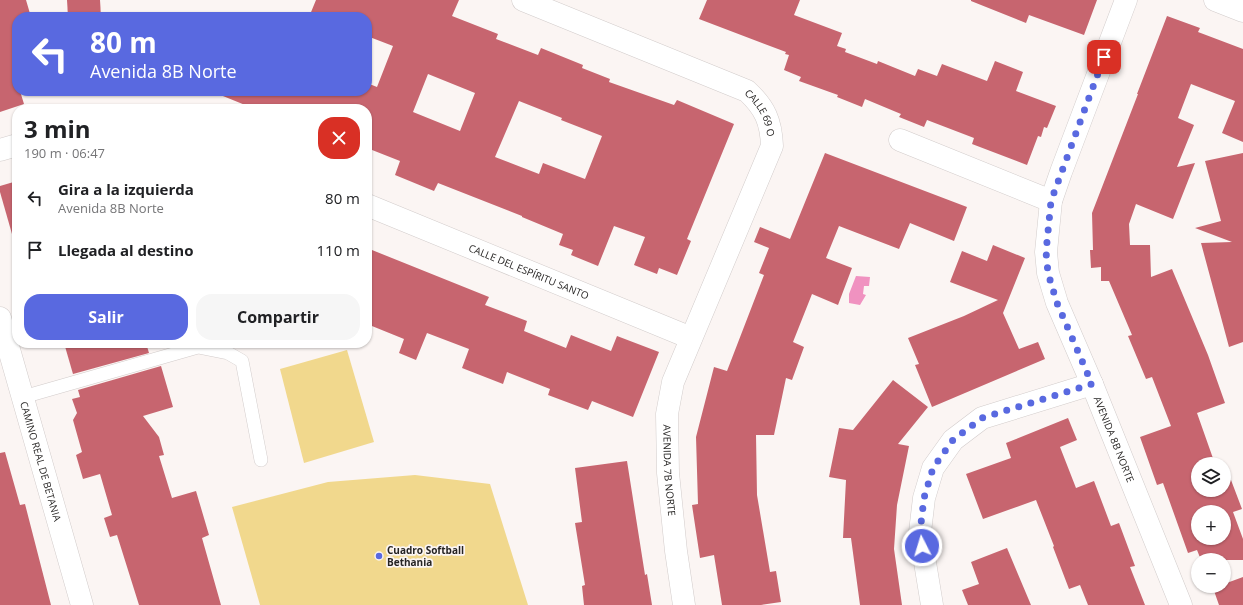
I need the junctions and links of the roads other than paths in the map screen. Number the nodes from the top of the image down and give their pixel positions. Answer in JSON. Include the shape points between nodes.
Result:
{"nodes":[{"id":1,"x":523,"y":0,"type":"edge"},
{"id":2,"x":1126,"y":0,"type":"edge"},
{"id":3,"x":1215,"y":0,"type":"edge"},
{"id":4,"x":1243,"y":11,"type":"edge"},
{"id":5,"x":900,"y":140,"type":"dead end"},
{"id":6,"x":12,"y":146,"type":"edge"},
{"id":7,"x":0,"y":150,"type":"edge"},
{"id":8,"x":1051,"y":201,"type":"junction"},
{"id":9,"x":372,"y":207,"type":"edge"},
{"id":10,"x":0,"y":318,"type":"edge"},
{"id":11,"x":691,"y":338,"type":"junction"},
{"id":12,"x":194,"y":348,"type":"edge"},
{"id":13,"x":203,"y":348,"type":"edge"},
{"id":14,"x":1092,"y":384,"type":"junction"},
{"id":15,"x":23,"y":397,"type":"junction"},
{"id":16,"x":261,"y":460,"type":"dead end"},
{"id":17,"x":82,"y":605,"type":"edge"},
{"id":18,"x":684,"y":605,"type":"edge"},
{"id":19,"x":932,"y":605,"type":"edge"},
{"id":20,"x":1181,"y":605,"type":"edge"}],
"edges":[{"from":1,"to":11,"type":"street","name":"CALLE 69 O","via":[[747,91],[759,102],[766,114],[772,132],[772,146]]},
{"from":2,"to":8,"type":"street","name":"AVENIDA 8B NORTE"},
{"from":3,"to":4,"type":"street"},
{"from":5,"to":8,"type":"street"},
{"from":6,"to":7,"type":"street"},
{"from":8,"to":14,"type":"street","name":"AVENIDA 8B NORTE","via":[[1046,252],[1048,273],[1057,303]]},
{"from":9,"to":11,"type":"street","name":"CALLE DEL ESPÍRITU SANTO"},
{"from":10,"to":15,"type":"street","name":"CAMINO REAL DE BETANIA"},
{"from":11,"to":18,"type":"street","name":"AVENIDA 7B NORTE","via":[[673,382],[667,414],[668,473]]},
{"from":12,"to":15,"type":"lane"},
{"from":13,"to":16,"type":"lane","via":[[228,353],[242,361]]},
{"from":14,"to":19,"type":"street","via":[[982,418],[953,440],[945,451],[933,468],[924,498],[920,532]]},
{"from":14,"to":20,"type":"street","name":"AVENIDA 8B NORTE"},
{"from":15,"to":17,"type":"street","name":"CAMINO REAL DE BETANIA"}]}
